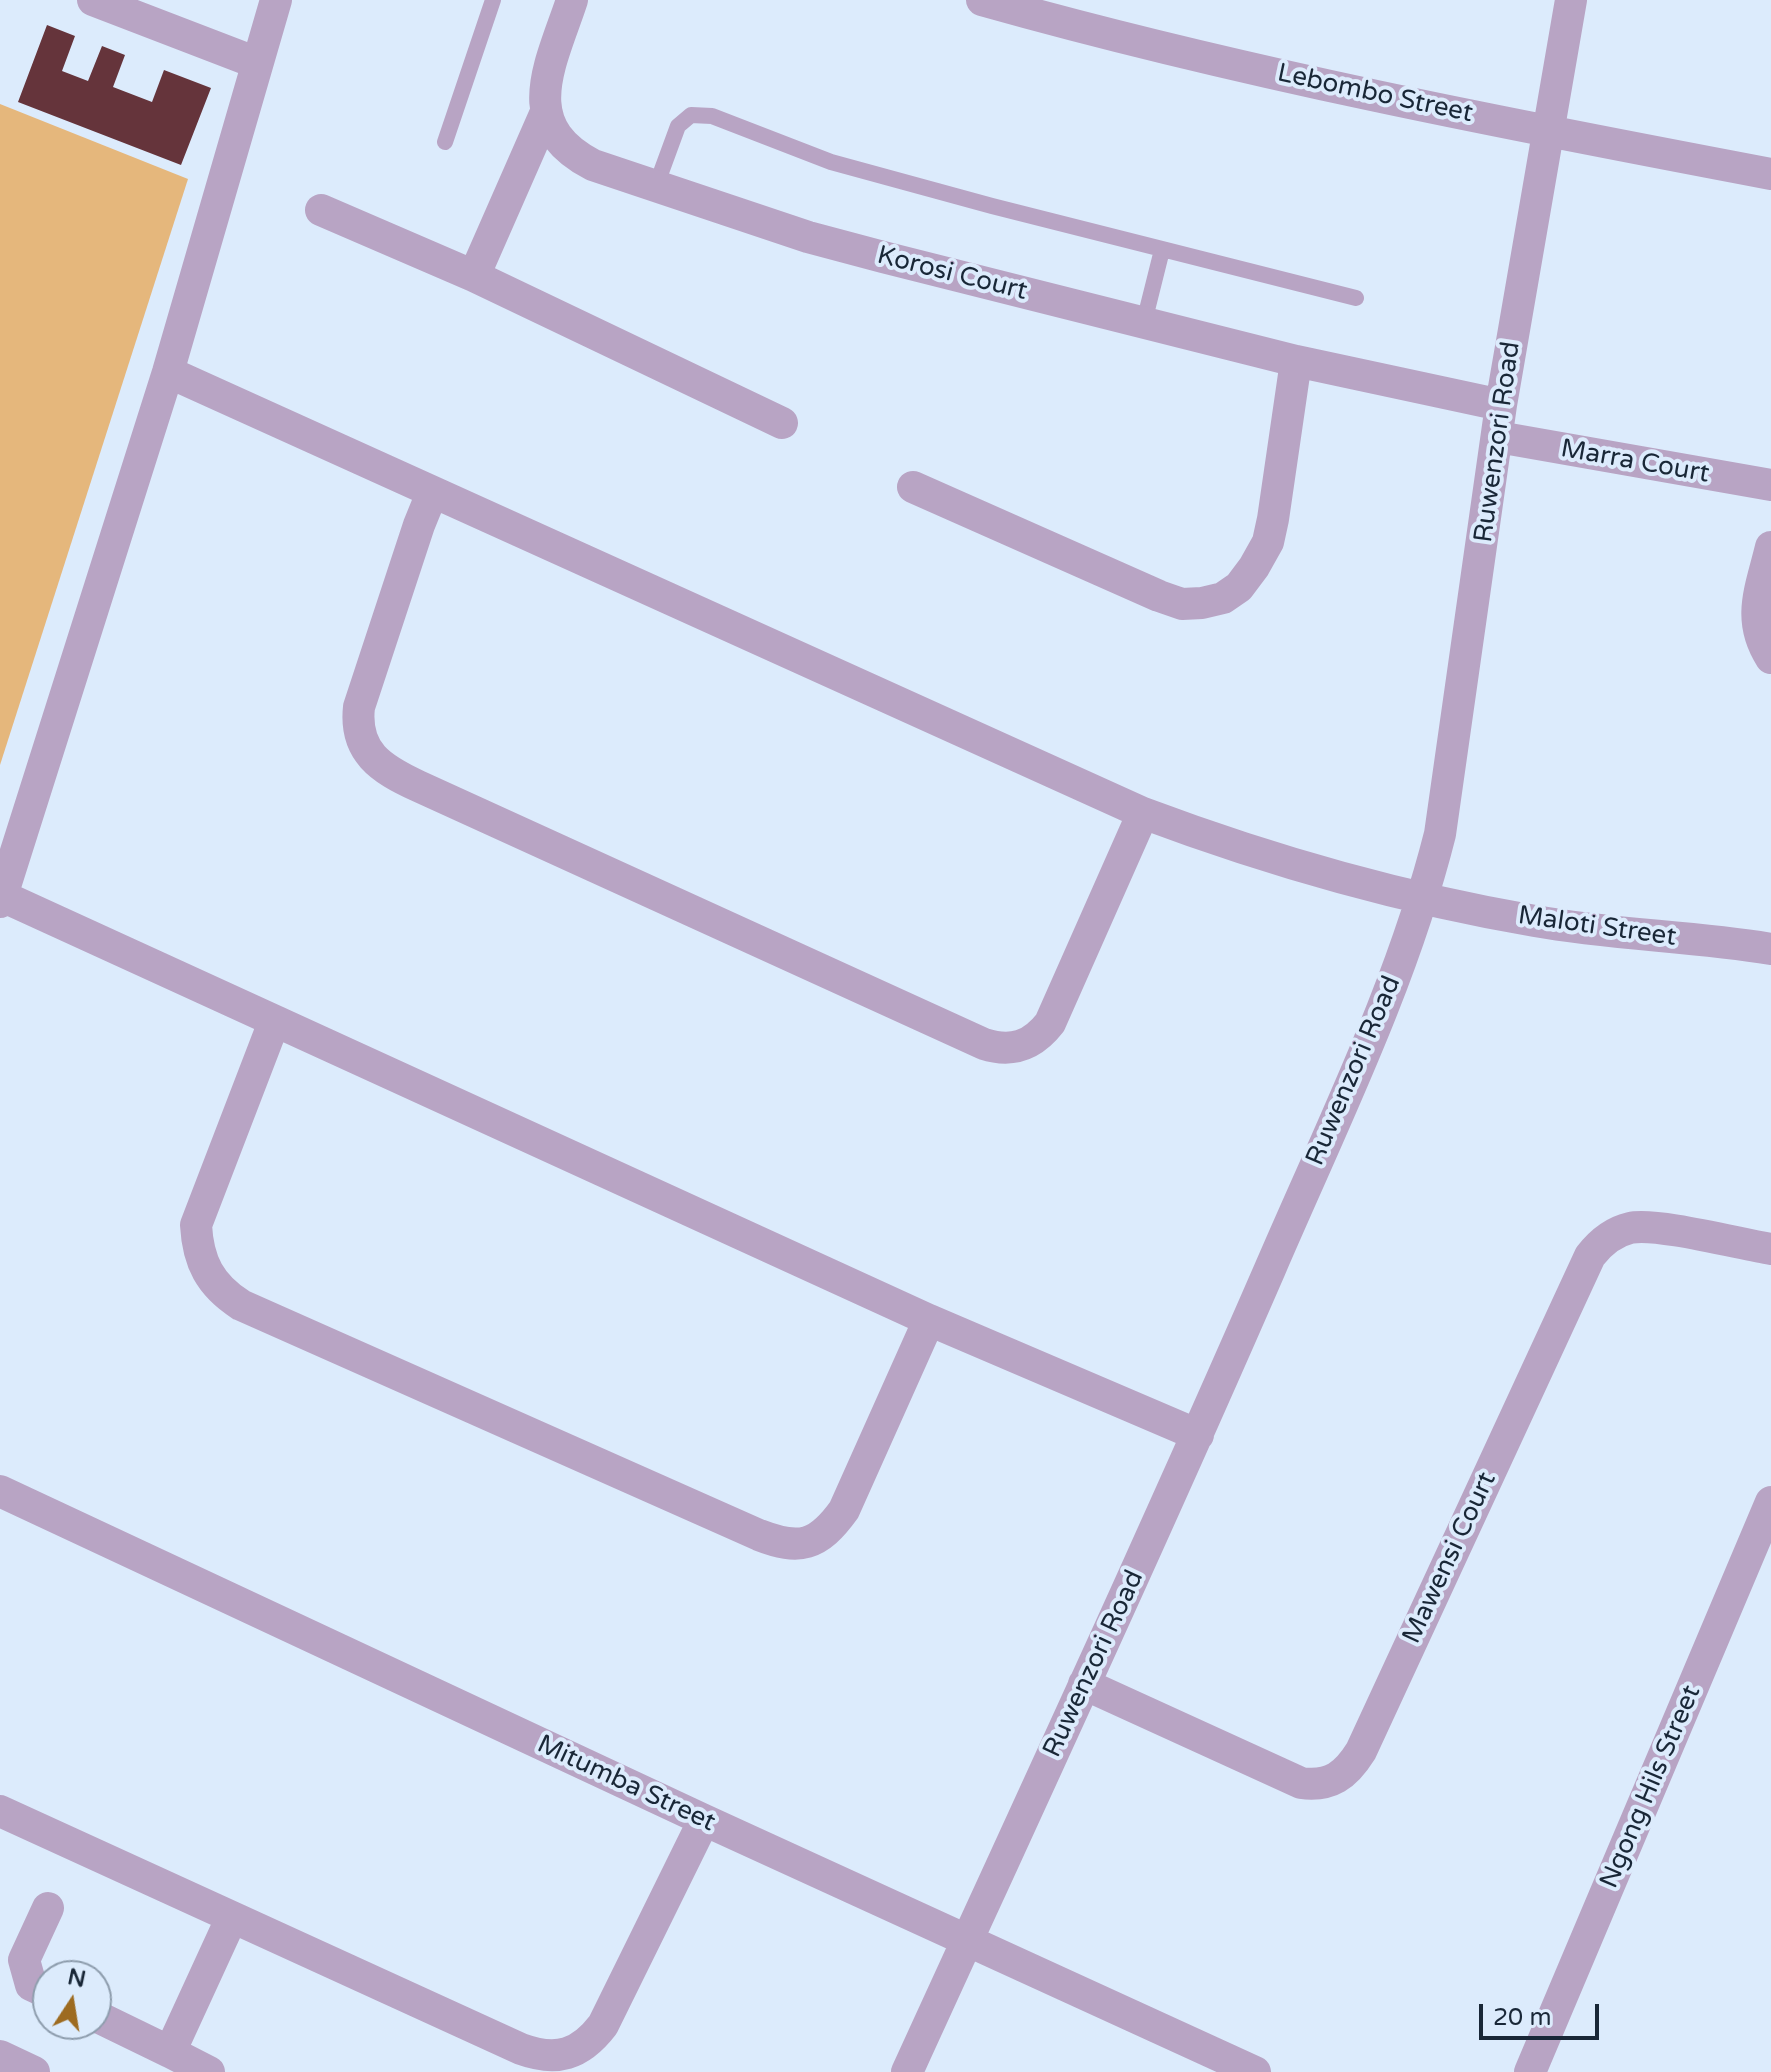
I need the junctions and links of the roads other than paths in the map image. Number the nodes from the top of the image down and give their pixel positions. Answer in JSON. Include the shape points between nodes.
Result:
{"nodes":[{"id":1,"x":93,"y":0,"type":"edge"},
{"id":2,"x":276,"y":0,"type":"edge"},
{"id":3,"x":493,"y":0,"type":"edge"},
{"id":4,"x":572,"y":0,"type":"edge"},
{"id":5,"x":982,"y":0,"type":"edge"},
{"id":6,"x":1571,"y":0,"type":"edge"},
{"id":7,"x":257,"y":63,"type":"junction"},
{"id":8,"x":546,"y":112,"type":"junction"},
{"id":9,"x":1549,"y":130,"type":"junction"},
{"id":10,"x":445,"y":142,"type":"dead end"},
{"id":11,"x":1771,"y":174,"type":"edge"},
{"id":12,"x":656,"y":186,"type":"junction"},
{"id":13,"x":321,"y":210,"type":"dead end"},
{"id":14,"x":1162,"y":250,"type":"junction"},
{"id":15,"x":474,"y":276,"type":"junction"},
{"id":16,"x":1356,"y":298,"type":"dead end"},
{"id":17,"x":1144,"y":322,"type":"junction"},
{"id":18,"x":1296,"y":361,"type":"junction"},
{"id":19,"x":168,"y":372,"type":"junction"},
{"id":20,"x":1501,"y":405,"type":"junction"},
{"id":21,"x":782,"y":423,"type":"dead end"},
{"id":22,"x":1498,"y":437,"type":"junction"},
{"id":23,"x":1771,"y":485,"type":"edge"},
{"id":24,"x":913,"y":487,"type":"dead end"},
{"id":25,"x":432,"y":493,"type":"junction"},
{"id":26,"x":1771,"y":547,"type":"edge"},
{"id":27,"x":1771,"y":658,"type":"edge"},
{"id":28,"x":1143,"y":813,"type":"junction"},
{"id":29,"x":1424,"y":898,"type":"junction"},
{"id":30,"x":1,"y":899,"type":"edge"},
{"id":31,"x":1771,"y":949,"type":"edge"},
{"id":32,"x":274,"y":1022,"type":"junction"},
{"id":33,"x":1771,"y":1249,"type":"edge"},
{"id":34,"x":929,"y":1320,"type":"junction"},
{"id":35,"x":1198,"y":1435,"type":"junction"},
{"id":36,"x":0,"y":1491,"type":"edge"},
{"id":37,"x":1771,"y":1502,"type":"edge"},
{"id":38,"x":1084,"y":1684,"type":"junction"},
{"id":39,"x":0,"y":1811,"type":"edge"},
{"id":40,"x":704,"y":1820,"type":"junction"},
{"id":41,"x":48,"y":1908,"type":"dead end"},
{"id":42,"x":232,"y":1917,"type":"junction"},
{"id":43,"x":966,"y":1942,"type":"junction"},
{"id":44,"x":32,"y":1985,"type":"edge"},
{"id":45,"x":112,"y":2024,"type":"edge"},
{"id":46,"x":170,"y":2052,"type":"junction"},
{"id":47,"x":0,"y":2056,"type":"edge"},
{"id":48,"x":572,"y":2061,"type":"edge"},
{"id":49,"x":1239,"y":2069,"type":"edge"},
{"id":50,"x":34,"y":2072,"type":"edge"},
{"id":51,"x":209,"y":2072,"type":"edge"},
{"id":52,"x":907,"y":2072,"type":"edge"},
{"id":53,"x":1530,"y":2072,"type":"edge"}],
"edges":[{"from":1,"to":7,"type":"street"},
{"from":2,"to":7,"type":"street"},
{"from":3,"to":10,"type":"lane"},
{"from":4,"to":8,"type":"street","via":[[547,76]]},
{"from":5,"to":9,"type":"street","name":"Lebombo Street","via":[[1286,76]]},
{"from":6,"to":9,"type":"street","name":"Ruwenzori Road"},
{"from":7,"to":19,"type":"street"},
{"from":8,"to":12,"type":"street","name":"Korosi Court","via":[[560,143],[575,156]]},
{"from":8,"to":15,"type":"street"},
{"from":9,"to":11,"type":"street","name":"Lebombo Street"},
{"from":9,"to":20,"type":"street","name":"Ruwenzori Road"},
{"from":12,"to":14,"type":"lane","via":[[678,126],[691,115],[712,116],[831,162]]},
{"from":12,"to":17,"type":"street","name":"Korosi Court","via":[[808,237]]},
{"from":13,"to":15,"type":"street"},
{"from":14,"to":16,"type":"lane"},
{"from":14,"to":17,"type":"lane"},
{"from":15,"to":21,"type":"street"},
{"from":17,"to":18,"type":"street","name":"Korosi Court"},
{"from":18,"to":20,"type":"street","name":"Korosi Court"},
{"from":18,"to":24,"type":"street","via":[[1268,542],[1239,587],[1223,598],[1182,604],[1159,596]]},
{"from":19,"to":25,"type":"street","name":"Maloti Street"},
{"from":19,"to":30,"type":"street"},
{"from":20,"to":22,"type":"street","name":"Ruwenzori Road"},
{"from":22,"to":23,"type":"street","name":"Marra Court"},
{"from":22,"to":29,"type":"street","name":"Ruwenzori Road","via":[[1440,834]]},
{"from":25,"to":28,"type":"street","name":"Maloti Street"},
{"from":25,"to":28,"type":"street","via":[[359,707],[359,733],[381,766],[984,1044],[1018,1048],[1050,1023]]},
{"from":26,"to":27,"type":"street","via":[[1756,625]]},
{"from":28,"to":29,"type":"street","name":"Maloti Street","via":[[1261,855]]},
{"from":29,"to":31,"type":"street","name":"Maloti Street","via":[[1536,921]]},
{"from":29,"to":35,"type":"street","name":"Ruwenzori Road"},
{"from":30,"to":32,"type":"street"},
{"from":32,"to":34,"type":"street"},
{"from":32,"to":34,"type":"street","via":[[196,1225],[204,1269],[241,1305],[791,1545],[816,1539],[844,1510]]},
{"from":33,"to":38,"type":"street","name":"Mawensi Court","via":[[1640,1227],[1617,1233],[1597,1247],[1361,1751],[1341,1777],[1301,1783]]},
{"from":34,"to":35,"type":"street"},
{"from":35,"to":38,"type":"street","name":"Ruwenzori Road"},
{"from":36,"to":40,"type":"street","name":"Mitumba Street"},
{"from":37,"to":53,"type":"street","name":"Ngong Hils Street"},
{"from":38,"to":43,"type":"street","name":"Ruwenzori Road"},
{"from":39,"to":42,"type":"street"},
{"from":40,"to":43,"type":"street","name":"Mitumba Street"},
{"from":40,"to":48,"type":"street","via":[[603,2025]]},
{"from":41,"to":44,"type":"street","via":[[24,1960]]},
{"from":42,"to":46,"type":"street"},
{"from":42,"to":48,"type":"street","via":[[521,2049]]},
{"from":43,"to":49,"type":"street","name":"Mitumba Street"},
{"from":43,"to":52,"type":"street","name":"Ruwenzori Road"},
{"from":45,"to":46,"type":"street"},
{"from":46,"to":51,"type":"street"},
{"from":47,"to":50,"type":"street"}]}
